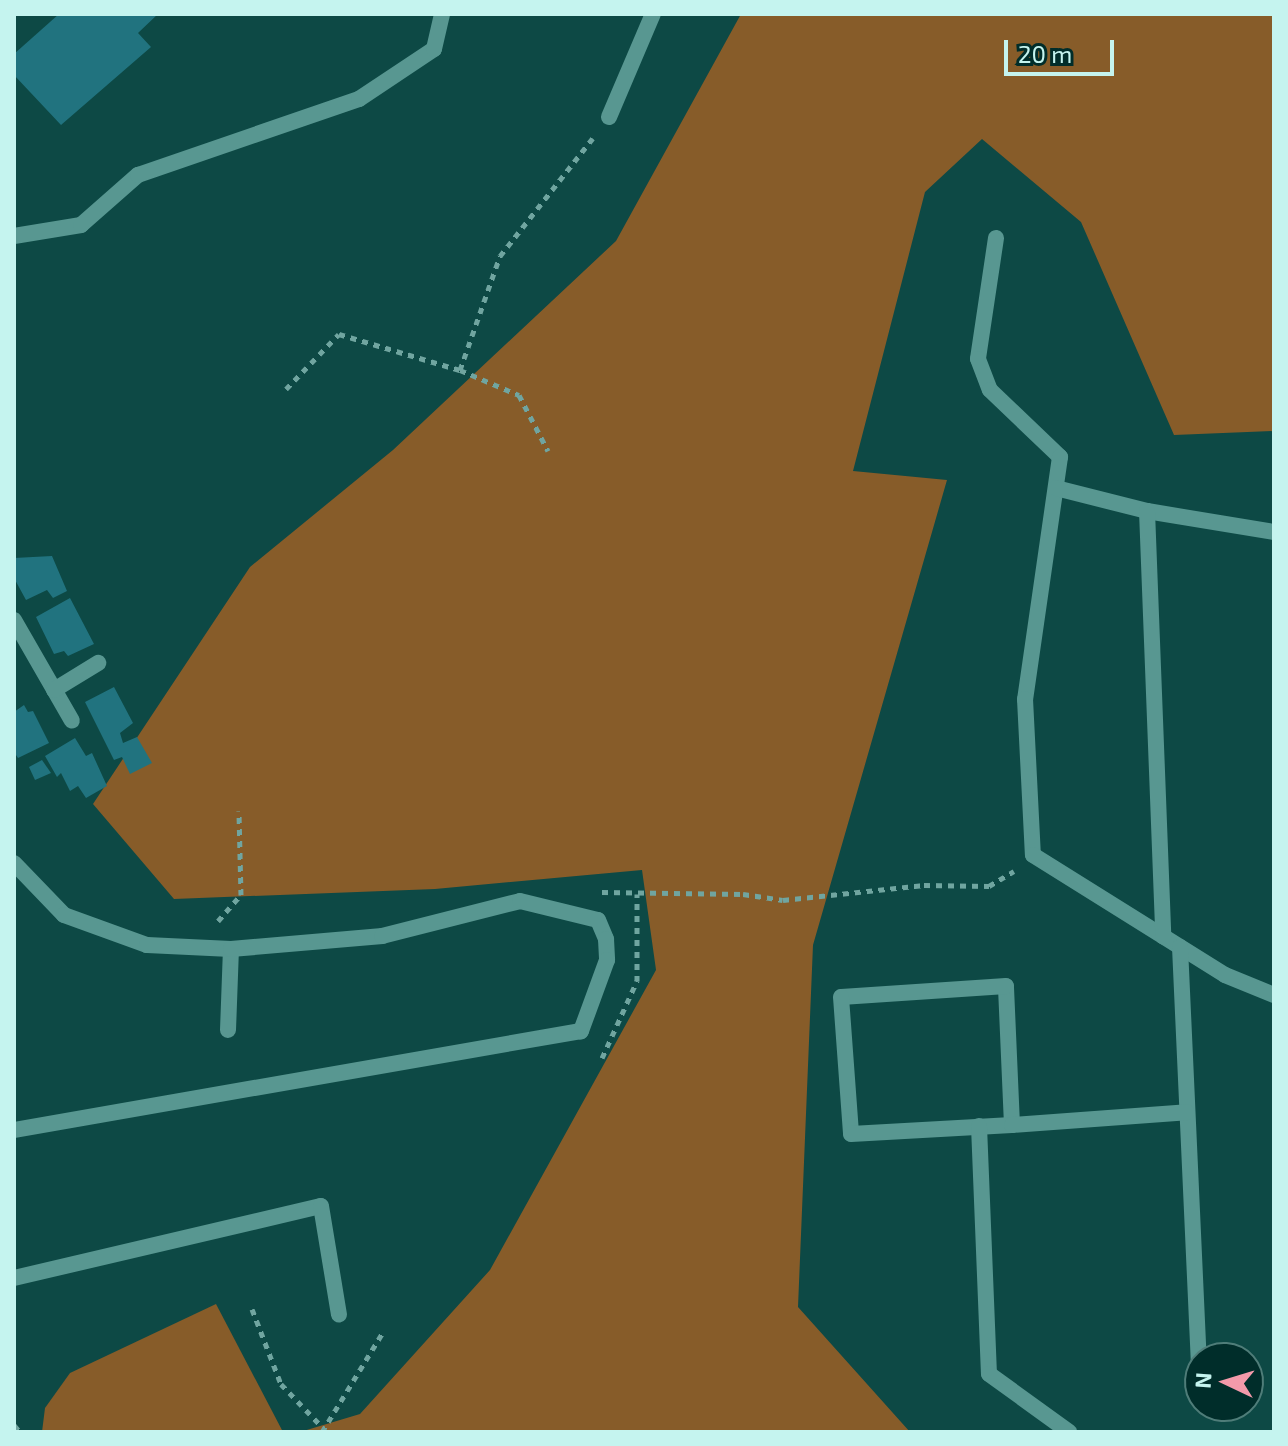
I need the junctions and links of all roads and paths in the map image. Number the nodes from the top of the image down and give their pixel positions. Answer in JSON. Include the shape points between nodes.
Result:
{"nodes":[{"id":1,"x":442,"y":14,"type":"edge"},
{"id":2,"x":653,"y":14,"type":"edge"},
{"id":3,"x":609,"y":117,"type":"joint"},
{"id":4,"x":14,"y":236,"type":"edge"},
{"id":5,"x":996,"y":238,"type":"dead end"},
{"id":6,"x":460,"y":370,"type":"junction"},
{"id":7,"x":286,"y":389,"type":"dead end"},
{"id":8,"x":548,"y":451,"type":"dead end"},
{"id":9,"x":1056,"y":488,"type":"junction"},
{"id":10,"x":1147,"y":511,"type":"junction"},
{"id":11,"x":1274,"y":532,"type":"edge"},
{"id":12,"x":14,"y":620,"type":"edge"},
{"id":13,"x":98,"y":663,"type":"dead end"},
{"id":14,"x":54,"y":690,"type":"junction"},
{"id":15,"x":72,"y":721,"type":"dead end"},
{"id":16,"x":239,"y":811,"type":"dead end"},
{"id":17,"x":14,"y":863,"type":"edge"},
{"id":18,"x":1056,"y":871,"type":"junction"},
{"id":19,"x":598,"y":920,"type":"junction"},
{"id":20,"x":1163,"y":937,"type":"junction"},
{"id":21,"x":1180,"y":947,"type":"junction"},
{"id":22,"x":231,"y":949,"type":"junction"},
{"id":23,"x":1274,"y":995,"type":"edge"},
{"id":24,"x":228,"y":1030,"type":"dead end"},
{"id":25,"x":1187,"y":1112,"type":"junction"},
{"id":26,"x":1012,"y":1125,"type":"junction"},
{"id":27,"x":979,"y":1126,"type":"junction"},
{"id":28,"x":14,"y":1130,"type":"edge"},
{"id":29,"x":14,"y":1278,"type":"edge"},
{"id":30,"x":252,"y":1309,"type":"dead end"},
{"id":31,"x":339,"y":1315,"type":"dead end"},
{"id":32,"x":383,"y":1332,"type":"dead end"},
{"id":33,"x":1198,"y":1342,"type":"edge"},
{"id":34,"x":14,"y":1425,"type":"edge"},
{"id":35,"x":323,"y":1430,"type":"edge"},
{"id":36,"x":20,"y":1432,"type":"edge"},
{"id":37,"x":1069,"y":1432,"type":"edge"}],
"edges":[{"from":1,"to":4,"type":"street","via":[[434,49],[359,99],[138,175],[81,225]]},
{"from":2,"to":3,"type":"street"},
{"from":3,"to":6,"type":"path","via":[[500,256]]},
{"from":5,"to":9,"type":"street","via":[[978,359],[990,390],[1060,457]]},
{"from":6,"to":7,"type":"path","via":[[339,334]]},
{"from":6,"to":8,"type":"path","via":[[519,395]]},
{"from":9,"to":10,"type":"street"},
{"from":9,"to":18,"type":"street","via":[[1025,699],[1033,855]]},
{"from":10,"to":11,"type":"street"},
{"from":10,"to":20,"type":"street"},
{"from":12,"to":14,"type":"street"},
{"from":13,"to":14,"type":"street"},
{"from":14,"to":15,"type":"street"},
{"from":16,"to":22,"type":"path","via":[[241,895],[217,922]]},
{"from":17,"to":22,"type":"street","via":[[64,915],[147,945]]},
{"from":18,"to":19,"type":"path","via":[[1030,878],[1012,870],[989,886],[924,885],[783,900],[743,894],[595,891]]},
{"from":18,"to":20,"type":"street"},
{"from":19,"to":22,"type":"street","via":[[520,901],[382,936]]},
{"from":19,"to":28,"type":"street","via":[[607,960],[581,1031]]},
{"from":20,"to":21,"type":"street"},
{"from":21,"to":23,"type":"street","via":[[1225,975]]},
{"from":21,"to":25,"type":"street"},
{"from":22,"to":24,"type":"street"},
{"from":25,"to":26,"type":"street"},
{"from":25,"to":33,"type":"street"},
{"from":26,"to":27,"type":"street"},
{"from":26,"to":27,"type":"street","via":[[1006,986],[841,997],[851,1134]]},
{"from":27,"to":37,"type":"street","via":[[989,1374]]},
{"from":29,"to":31,"type":"street","via":[[321,1206]]},
{"from":30,"to":35,"type":"path","via":[[281,1384]]},
{"from":32,"to":35,"type":"path"},
{"from":34,"to":36,"type":"path"}]}
